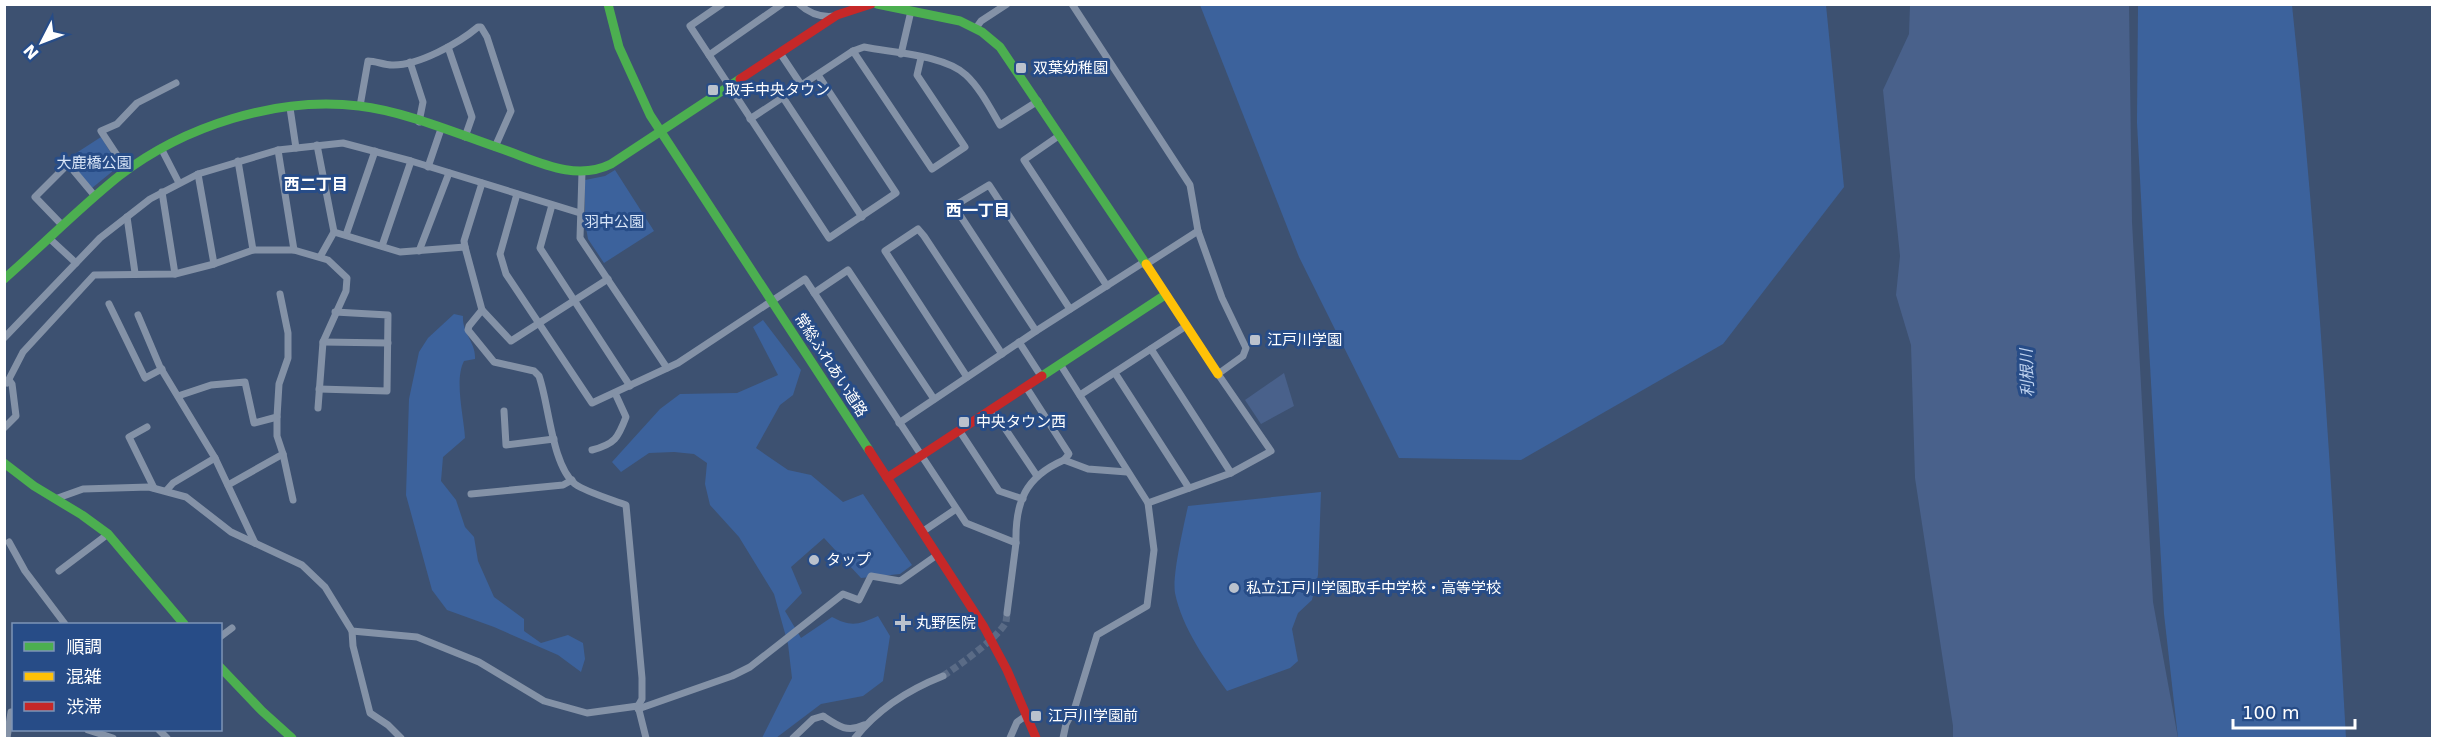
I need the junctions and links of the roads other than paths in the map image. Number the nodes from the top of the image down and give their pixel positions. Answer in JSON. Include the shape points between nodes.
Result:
{"nodes":[{"id":1,"x":608,"y":4,"type":"edge"},
{"id":2,"x":722,"y":4,"type":"edge"},
{"id":3,"x":782,"y":4,"type":"edge"},
{"id":4,"x":800,"y":4,"type":"edge"},
{"id":5,"x":871,"y":4,"type":"edge"},
{"id":6,"x":877,"y":4,"type":"edge"},
{"id":7,"x":1007,"y":4,"type":"edge"},
{"id":8,"x":1072,"y":4,"type":"edge"},
{"id":9,"x":911,"y":11,"type":"junction"},
{"id":10,"x":837,"y":15,"type":"junction"},
{"id":11,"x":976,"y":28,"type":"junction"},
{"id":12,"x":448,"y":47,"type":"junction"},
{"id":13,"x":853,"y":51,"type":"junction"},
{"id":14,"x":780,"y":53,"type":"junction"},
{"id":15,"x":901,"y":54,"type":"junction"},
{"id":16,"x":708,"y":55,"type":"junction"},
{"id":17,"x":921,"y":58,"type":"junction"},
{"id":18,"x":410,"y":62,"type":"junction"},
{"id":19,"x":818,"y":75,"type":"junction"},
{"id":20,"x":176,"y":83,"type":"dead end"},
{"id":21,"x":802,"y":86,"type":"junction"},
{"id":22,"x":728,"y":87,"type":"junction"},
{"id":23,"x":784,"y":99,"type":"junction"},
{"id":24,"x":1038,"y":100,"type":"junction"},
{"id":25,"x":360,"y":106,"type":"junction"},
{"id":26,"x":290,"y":108,"type":"junction"},
{"id":27,"x":750,"y":119,"type":"junction"},
{"id":28,"x":419,"y":122,"type":"junction"},
{"id":29,"x":441,"y":129,"type":"junction"},
{"id":30,"x":660,"y":131,"type":"junction"},
{"id":31,"x":1060,"y":135,"type":"junction"},
{"id":32,"x":465,"y":137,"type":"junction"},
{"id":33,"x":317,"y":145,"type":"junction"},
{"id":34,"x":495,"y":147,"type":"junction"},
{"id":35,"x":161,"y":148,"type":"junction"},
{"id":36,"x":296,"y":148,"type":"junction"},
{"id":37,"x":278,"y":150,"type":"junction"},
{"id":38,"x":375,"y":151,"type":"junction"},
{"id":39,"x":238,"y":161,"type":"junction"},
{"id":40,"x":411,"y":161,"type":"junction"},
{"id":41,"x":428,"y":167,"type":"junction"},
{"id":42,"x":126,"y":169,"type":"junction"},
{"id":43,"x":582,"y":172,"type":"junction"},
{"id":44,"x":449,"y":173,"type":"junction"},
{"id":45,"x":198,"y":174,"type":"junction"},
{"id":46,"x":179,"y":183,"type":"junction"},
{"id":47,"x":482,"y":183,"type":"junction"},
{"id":48,"x":162,"y":192,"type":"junction"},
{"id":49,"x":518,"y":194,"type":"junction"},
{"id":50,"x":94,"y":195,"type":"junction"},
{"id":51,"x":552,"y":205,"type":"junction"},
{"id":52,"x":580,"y":213,"type":"junction"},
{"id":53,"x":862,"y":217,"type":"junction"},
{"id":54,"x":127,"y":218,"type":"junction"},
{"id":55,"x":62,"y":225,"type":"junction"},
{"id":56,"x":1198,"y":231,"type":"junction"},
{"id":57,"x":334,"y":232,"type":"junction"},
{"id":58,"x":346,"y":236,"type":"junction"},
{"id":59,"x":49,"y":238,"type":"junction"},
{"id":60,"x":382,"y":246,"type":"junction"},
{"id":61,"x":465,"y":247,"type":"junction"},
{"id":62,"x":253,"y":250,"type":"junction"},
{"id":63,"x":294,"y":250,"type":"junction"},
{"id":64,"x":419,"y":251,"type":"junction"},
{"id":65,"x":320,"y":257,"type":"junction"},
{"id":66,"x":76,"y":264,"type":"junction"},
{"id":67,"x":214,"y":264,"type":"junction"},
{"id":68,"x":1145,"y":264,"type":"junction"},
{"id":69,"x":135,"y":273,"type":"junction"},
{"id":70,"x":175,"y":274,"type":"junction"},
{"id":71,"x":4,"y":279,"type":"edge"},
{"id":72,"x":608,"y":279,"type":"junction"},
{"id":73,"x":1107,"y":286,"type":"junction"},
{"id":74,"x":814,"y":293,"type":"junction"},
{"id":75,"x":280,"y":294,"type":"dead end"},
{"id":76,"x":1166,"y":295,"type":"junction"},
{"id":77,"x":573,"y":301,"type":"junction"},
{"id":78,"x":771,"y":301,"type":"junction"},
{"id":79,"x":109,"y":304,"type":"dead end"},
{"id":80,"x":1070,"y":309,"type":"junction"},
{"id":81,"x":482,"y":310,"type":"junction"},
{"id":82,"x":334,"y":312,"type":"junction"},
{"id":83,"x":138,"y":315,"type":"dead end"},
{"id":84,"x":539,"y":323,"type":"junction"},
{"id":85,"x":1186,"y":326,"type":"junction"},
{"id":86,"x":1036,"y":331,"type":"junction"},
{"id":87,"x":4,"y":338,"type":"edge"},
{"id":88,"x":323,"y":342,"type":"junction"},
{"id":89,"x":1019,"y":342,"type":"junction"},
{"id":90,"x":388,"y":343,"type":"junction"},
{"id":91,"x":1151,"y":349,"type":"junction"},
{"id":92,"x":1002,"y":354,"type":"junction"},
{"id":93,"x":1060,"y":364,"type":"junction"},
{"id":94,"x":667,"y":368,"type":"junction"},
{"id":95,"x":162,"y":369,"type":"junction"},
{"id":96,"x":1115,"y":373,"type":"junction"},
{"id":97,"x":1218,"y":374,"type":"junction"},
{"id":98,"x":1041,"y":376,"type":"junction"},
{"id":99,"x":967,"y":377,"type":"junction"},
{"id":100,"x":7,"y":380,"type":"edge"},
{"id":101,"x":630,"y":386,"type":"junction"},
{"id":102,"x":1026,"y":387,"type":"junction"},
{"id":103,"x":319,"y":389,"type":"junction"},
{"id":104,"x":615,"y":393,"type":"junction"},
{"id":105,"x":1080,"y":395,"type":"junction"},
{"id":106,"x":178,"y":396,"type":"junction"},
{"id":107,"x":934,"y":399,"type":"junction"},
{"id":108,"x":318,"y":408,"type":"dead end"},
{"id":109,"x":992,"y":409,"type":"junction"},
{"id":110,"x":504,"y":411,"type":"dead end"},
{"id":111,"x":278,"y":417,"type":"junction"},
{"id":112,"x":899,"y":423,"type":"junction"},
{"id":113,"x":147,"y":427,"type":"dead end"},
{"id":114,"x":4,"y":428,"type":"edge"},
{"id":115,"x":959,"y":430,"type":"junction"},
{"id":116,"x":554,"y":439,"type":"junction"},
{"id":117,"x":592,"y":450,"type":"dead end"},
{"id":118,"x":284,"y":454,"type":"junction"},
{"id":119,"x":922,"y":455,"type":"junction"},
{"id":120,"x":215,"y":458,"type":"junction"},
{"id":121,"x":1064,"y":460,"type":"junction"},
{"id":122,"x":4,"y":463,"type":"edge"},
{"id":123,"x":1128,"y":472,"type":"junction"},
{"id":124,"x":1231,"y":473,"type":"junction"},
{"id":125,"x":1037,"y":476,"type":"junction"},
{"id":126,"x":886,"y":478,"type":"junction"},
{"id":127,"x":572,"y":480,"type":"junction"},
{"id":128,"x":228,"y":485,"type":"junction"},
{"id":129,"x":154,"y":488,"type":"junction"},
{"id":130,"x":1188,"y":488,"type":"junction"},
{"id":131,"x":166,"y":492,"type":"junction"},
{"id":132,"x":471,"y":494,"type":"dead end"},
{"id":133,"x":1023,"y":498,"type":"junction"},
{"id":134,"x":55,"y":499,"type":"junction"},
{"id":135,"x":293,"y":500,"type":"dead end"},
{"id":136,"x":1148,"y":503,"type":"junction"},
{"id":137,"x":956,"y":509,"type":"junction"},
{"id":138,"x":922,"y":532,"type":"junction"},
{"id":139,"x":108,"y":534,"type":"junction"},
{"id":140,"x":9,"y":542,"type":"dead end"},
{"id":141,"x":255,"y":543,"type":"junction"},
{"id":142,"x":1016,"y":543,"type":"junction"},
{"id":143,"x":937,"y":555,"type":"junction"},
{"id":144,"x":59,"y":571,"type":"dead end"},
{"id":145,"x":1007,"y":613,"type":"tunnel mouth"},
{"id":146,"x":64,"y":623,"type":"edge"},
{"id":147,"x":183,"y":623,"type":"edge"},
{"id":148,"x":232,"y":628,"type":"dead end"},
{"id":149,"x":352,"y":631,"type":"junction"},
{"id":150,"x":222,"y":636,"type":"edge"},
{"id":151,"x":222,"y":669,"type":"edge"},
{"id":152,"x":943,"y":676,"type":"tunnel mouth"},
{"id":153,"x":638,"y":707,"type":"junction"},
{"id":154,"x":10,"y":712,"type":"edge"},
{"id":155,"x":1027,"y":715,"type":"junction"},
{"id":156,"x":866,"y":724,"type":"junction"},
{"id":157,"x":94,"y":731,"type":"edge"},
{"id":158,"x":7,"y":738,"type":"edge"},
{"id":159,"x":113,"y":738,"type":"edge"},
{"id":160,"x":292,"y":738,"type":"edge"},
{"id":161,"x":401,"y":738,"type":"edge"},
{"id":162,"x":646,"y":738,"type":"edge"},
{"id":163,"x":793,"y":738,"type":"edge"},
{"id":164,"x":855,"y":738,"type":"edge"},
{"id":165,"x":1010,"y":738,"type":"edge"},
{"id":166,"x":1036,"y":738,"type":"edge"},
{"id":167,"x":1063,"y":738,"type":"edge"}],
"edges":[{"from":1,"to":30,"type":"street","name":"常総ふれあい道路","via":[[632,80]]},
{"from":2,"to":16,"type":"street","via":[[690,26]]},
{"from":3,"to":16,"type":"street"},
{"from":4,"to":10,"type":"street","via":[[824,17]]},
{"from":5,"to":10,"type":"street"},
{"from":6,"to":9,"type":"street"},
{"from":7,"to":11,"type":"street"},
{"from":8,"to":56,"type":"street","via":[[1190,185]]},
{"from":9,"to":11,"type":"street"},
{"from":9,"to":15,"type":"street"},
{"from":10,"to":14,"type":"street"},
{"from":11,"to":24,"type":"street","via":[[1008,56]]},
{"from":12,"to":18,"type":"street"},
{"from":12,"to":32,"type":"street","via":[[472,117]]},
{"from":12,"to":34,"type":"street","via":[[478,27],[487,38],[511,111]]},
{"from":13,"to":15,"type":"street","via":[[864,47]]},
{"from":13,"to":17,"type":"street","via":[[932,169],[965,147],[917,75]]},
{"from":13,"to":19,"type":"street"},
{"from":14,"to":21,"type":"street"},
{"from":14,"to":22,"type":"street"},
{"from":15,"to":17,"type":"street"},
{"from":16,"to":22,"type":"street"},
{"from":17,"to":24,"type":"street","via":[[950,64],[966,75],[1000,124]]},
{"from":18,"to":25,"type":"street","via":[[393,65],[368,61]]},
{"from":18,"to":28,"type":"street","via":[[423,102]]},
{"from":19,"to":21,"type":"street"},
{"from":19,"to":53,"type":"street","via":[[896,193]]},
{"from":20,"to":42,"type":"street","via":[[137,103],[117,124],[101,131]]},
{"from":21,"to":23,"type":"street"},
{"from":22,"to":27,"type":"street"},
{"from":22,"to":30,"type":"street"},
{"from":23,"to":27,"type":"street"},
{"from":23,"to":53,"type":"street"},
{"from":24,"to":31,"type":"street"},
{"from":25,"to":26,"type":"street"},
{"from":25,"to":28,"type":"street"},
{"from":26,"to":35,"type":"street","via":[[232,120]]},
{"from":26,"to":36,"type":"street"},
{"from":27,"to":53,"type":"street","via":[[829,238]]},
{"from":28,"to":29,"type":"street"},
{"from":29,"to":32,"type":"street"},
{"from":29,"to":41,"type":"street"},
{"from":30,"to":43,"type":"street","via":[[603,169]]},
{"from":30,"to":78,"type":"street","name":"常総ふれあい道路"},
{"from":31,"to":68,"type":"street"},
{"from":31,"to":73,"type":"street","via":[[1024,160]]},
{"from":32,"to":34,"type":"street"},
{"from":33,"to":36,"type":"street"},
{"from":33,"to":38,"type":"street","via":[[343,143]]},
{"from":33,"to":57,"type":"street"},
{"from":34,"to":43,"type":"street"},
{"from":35,"to":42,"type":"street"},
{"from":35,"to":46,"type":"street"},
{"from":36,"to":37,"type":"street"},
{"from":37,"to":39,"type":"street"},
{"from":37,"to":63,"type":"street"},
{"from":38,"to":40,"type":"street"},
{"from":38,"to":58,"type":"street"},
{"from":39,"to":45,"type":"street"},
{"from":39,"to":62,"type":"street"},
{"from":40,"to":41,"type":"street"},
{"from":40,"to":60,"type":"street"},
{"from":41,"to":44,"type":"street"},
{"from":42,"to":50,"type":"street"},
{"from":43,"to":52,"type":"street"},
{"from":44,"to":47,"type":"street"},
{"from":44,"to":64,"type":"street"},
{"from":45,"to":46,"type":"street"},
{"from":45,"to":67,"type":"street"},
{"from":46,"to":48,"type":"street"},
{"from":47,"to":49,"type":"street"},
{"from":47,"to":61,"type":"street"},
{"from":48,"to":54,"type":"street"},
{"from":48,"to":70,"type":"street"},
{"from":49,"to":51,"type":"street"},
{"from":49,"to":84,"type":"street","via":[[500,254],[506,274]]},
{"from":50,"to":55,"type":"street"},
{"from":50,"to":55,"type":"street","via":[[68,164],[35,197]]},
{"from":51,"to":52,"type":"street"},
{"from":51,"to":77,"type":"street","via":[[540,248]]},
{"from":52,"to":72,"type":"street","via":[[580,238]]},
{"from":54,"to":66,"type":"street","via":[[100,238]]},
{"from":54,"to":69,"type":"street"},
{"from":55,"to":59,"type":"street"},
{"from":56,"to":68,"type":"street"},
{"from":56,"to":97,"type":"street","via":[[1222,298],[1246,348],[1243,356]]},
{"from":57,"to":58,"type":"street"},
{"from":57,"to":65,"type":"street"},
{"from":58,"to":60,"type":"street"},
{"from":59,"to":66,"type":"street"},
{"from":59,"to":71,"type":"street"},
{"from":60,"to":64,"type":"street","via":[[400,252]]},
{"from":61,"to":64,"type":"street"},
{"from":61,"to":81,"type":"street"},
{"from":62,"to":63,"type":"street"},
{"from":62,"to":67,"type":"street"},
{"from":63,"to":65,"type":"street"},
{"from":65,"to":82,"type":"street","via":[[347,278],[346,291]]},
{"from":66,"to":87,"type":"street"},
{"from":67,"to":70,"type":"street"},
{"from":68,"to":73,"type":"street"},
{"from":68,"to":76,"type":"street"},
{"from":69,"to":70,"type":"street"},
{"from":69,"to":100,"type":"street","via":[[94,275],[23,352]]},
{"from":72,"to":77,"type":"street"},
{"from":72,"to":94,"type":"street"},
{"from":73,"to":80,"type":"street"},
{"from":74,"to":78,"type":"street","via":[[805,279]]},
{"from":74,"to":107,"type":"street","via":[[848,270]]},
{"from":74,"to":112,"type":"street"},
{"from":75,"to":111,"type":"street","via":[[288,333],[288,358],[279,384]]},
{"from":76,"to":85,"type":"street"},
{"from":76,"to":93,"type":"street"},
{"from":77,"to":84,"type":"street"},
{"from":77,"to":101,"type":"street"},
{"from":78,"to":94,"type":"street"},
{"from":78,"to":126,"type":"street","name":"常総ふれあい道路"},
{"from":79,"to":95,"type":"street","via":[[145,378]]},
{"from":80,"to":86,"type":"street"},
{"from":80,"to":86,"type":"street","via":[[989,185],[981,188],[954,206]]},
{"from":81,"to":84,"type":"street","via":[[511,341]]},
{"from":81,"to":116,"type":"street","via":[[468,330],[494,362],[534,371],[539,376]]},
{"from":82,"to":88,"type":"street"},
{"from":82,"to":90,"type":"street","via":[[388,315]]},
{"from":83,"to":95,"type":"street"},
{"from":84,"to":104,"type":"street","via":[[591,403]]},
{"from":85,"to":91,"type":"street"},
{"from":85,"to":97,"type":"street"},
{"from":86,"to":89,"type":"street"},
{"from":88,"to":90,"type":"street"},
{"from":88,"to":103,"type":"street"},
{"from":89,"to":92,"type":"street"},
{"from":89,"to":98,"type":"street"},
{"from":90,"to":103,"type":"street","via":[[387,390]]},
{"from":91,"to":96,"type":"street"},
{"from":91,"to":124,"type":"street"},
{"from":92,"to":99,"type":"street"},
{"from":92,"to":99,"type":"street","via":[[924,236],[918,229],[912,232],[885,251]]},
{"from":93,"to":98,"type":"street"},
{"from":93,"to":105,"type":"street"},
{"from":94,"to":101,"type":"street"},
{"from":95,"to":106,"type":"street"},
{"from":96,"to":105,"type":"street"},
{"from":96,"to":130,"type":"street"},
{"from":97,"to":124,"type":"street","via":[[1271,451]]},
{"from":98,"to":102,"type":"street"},
{"from":99,"to":107,"type":"street"},
{"from":100,"to":114,"type":"street","via":[[12,384],[16,416]]},
{"from":101,"to":104,"type":"street"},
{"from":102,"to":109,"type":"street"},
{"from":102,"to":121,"type":"street","via":[[1069,454]]},
{"from":103,"to":108,"type":"street"},
{"from":104,"to":117,"type":"street","via":[[626,417],[618,437],[605,447]]},
{"from":105,"to":123,"type":"street"},
{"from":106,"to":111,"type":"street","via":[[211,386],[245,382],[254,423]]},
{"from":106,"to":120,"type":"street"},
{"from":107,"to":112,"type":"street"},
{"from":109,"to":115,"type":"street"},
{"from":109,"to":125,"type":"street"},
{"from":110,"to":116,"type":"street","via":[[506,445]]},
{"from":111,"to":118,"type":"street","via":[[277,436]]},
{"from":112,"to":119,"type":"street"},
{"from":113,"to":129,"type":"street","via":[[129,437]]},
{"from":115,"to":119,"type":"street"},
{"from":115,"to":133,"type":"street","via":[[999,491]]},
{"from":116,"to":127,"type":"street","via":[[555,451]]},
{"from":118,"to":128,"type":"street"},
{"from":118,"to":135,"type":"street"},
{"from":119,"to":126,"type":"street"},
{"from":119,"to":137,"type":"street"},
{"from":120,"to":128,"type":"street"},
{"from":120,"to":131,"type":"street","via":[[173,483]]},
{"from":121,"to":123,"type":"street","via":[[1088,469]]},
{"from":121,"to":125,"type":"street"},
{"from":122,"to":134,"type":"street"},
{"from":123,"to":136,"type":"street"},
{"from":124,"to":130,"type":"street"},
{"from":125,"to":133,"type":"street"},
{"from":126,"to":138,"type":"street","name":"常総ふれあい道路"},
{"from":127,"to":132,"type":"street","via":[[563,485]]},
{"from":127,"to":153,"type":"street","via":[[626,505],[642,678]]},
{"from":128,"to":141,"type":"street"},
{"from":129,"to":131,"type":"street"},
{"from":129,"to":134,"type":"street","via":[[83,489]]},
{"from":130,"to":136,"type":"street"},
{"from":131,"to":141,"type":"street","via":[[186,497],[231,532]]},
{"from":133,"to":142,"type":"street","via":[[1016,517]]},
{"from":134,"to":139,"type":"street"},
{"from":136,"to":167,"type":"street","via":[[1154,550],[1147,606],[1096,635]]},
{"from":137,"to":138,"type":"street"},
{"from":137,"to":142,"type":"street","via":[[966,523]]},
{"from":138,"to":143,"type":"street","name":"常総ふれあい道路"},
{"from":139,"to":144,"type":"street"},
{"from":139,"to":147,"type":"street"},
{"from":140,"to":146,"type":"street","via":[[25,571]]},
{"from":141,"to":149,"type":"street","via":[[302,565],[325,586]]},
{"from":142,"to":145,"type":"street"},
{"from":143,"to":153,"type":"street","via":[[900,581],[871,576],[859,600],[843,594],[750,667]]},
{"from":143,"to":155,"type":"street","name":"常総ふれあい道路","via":[[984,627]]},
{"from":148,"to":150,"type":"street"},
{"from":149,"to":153,"type":"street","via":[[417,637],[479,662],[544,701],[587,713]]},
{"from":149,"to":161,"type":"street","via":[[370,713]]},
{"from":151,"to":160,"type":"street"},
{"from":152,"to":156,"type":"street","via":[[918,686]]},
{"from":153,"to":162,"type":"street"},
{"from":154,"to":158,"type":"street"},
{"from":155,"to":165,"type":"street","via":[[1017,722]]},
{"from":155,"to":166,"type":"street","name":"常総ふれあい道路"},
{"from":156,"to":163,"type":"street","via":[[853,730],[841,728],[823,716],[813,718]]},
{"from":156,"to":164,"type":"street"},
{"from":157,"to":159,"type":"street"}]}
